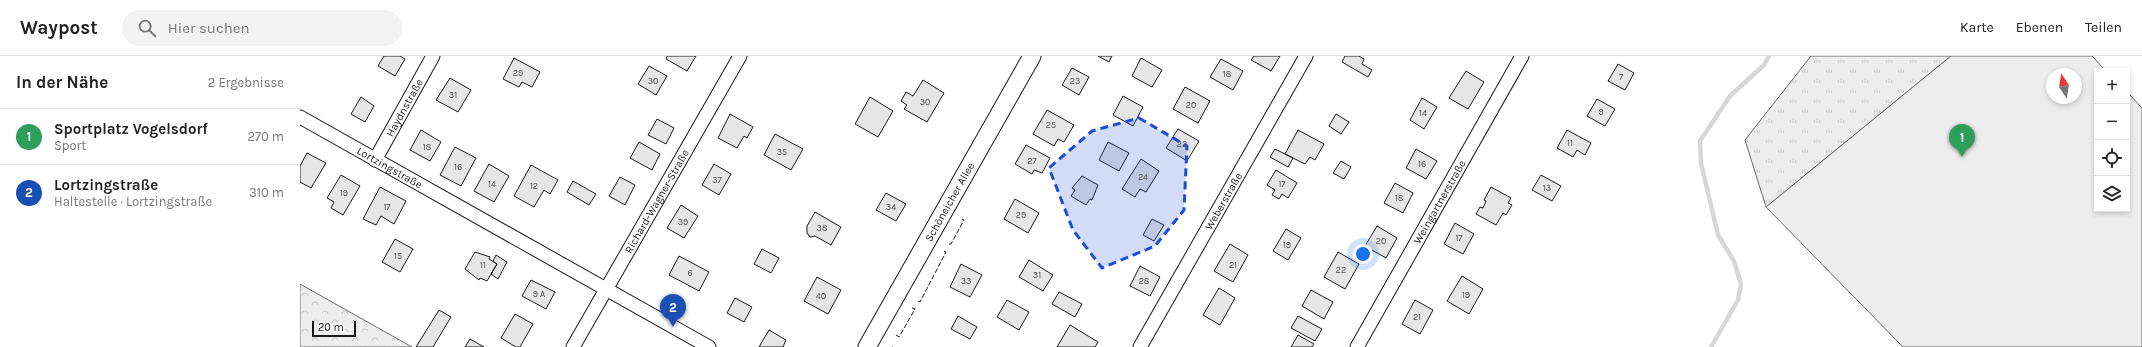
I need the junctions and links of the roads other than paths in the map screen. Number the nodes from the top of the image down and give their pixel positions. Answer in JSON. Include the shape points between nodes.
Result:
{"nodes":[{"id":1,"x":433,"y":56,"type":"edge"},
{"id":2,"x":740,"y":56,"type":"edge"},
{"id":3,"x":1032,"y":56,"type":"edge"},
{"id":4,"x":1306,"y":56,"type":"edge"},
{"id":5,"x":1522,"y":56,"type":"edge"},
{"id":6,"x":300,"y":118,"type":"edge"},
{"id":7,"x":375,"y":160,"type":"junction"},
{"id":8,"x":605,"y":288,"type":"junction"},
{"id":9,"x":572,"y":347,"type":"edge"},
{"id":10,"x":709,"y":347,"type":"edge"},
{"id":11,"x":867,"y":347,"type":"edge"},
{"id":12,"x":1140,"y":347,"type":"edge"},
{"id":13,"x":1357,"y":347,"type":"edge"}],
"edges":[{"from":1,"to":7,"type":"street","name":"Haydnstraße"},
{"from":2,"to":8,"type":"street","name":"Richard-Wagner-Straße"},
{"from":3,"to":11,"type":"street","name":"Schöneicher Allee"},
{"from":4,"to":12,"type":"street","name":"Weberstraße"},
{"from":5,"to":13,"type":"street","name":"Weingartnerstraße"},
{"from":6,"to":7,"type":"street","name":"Lortzingstraße"},
{"from":7,"to":8,"type":"street","name":"Lortzingstraße"},
{"from":8,"to":9,"type":"street","name":"Richard-Wagner-Straße"},
{"from":8,"to":10,"type":"street","name":"Lortzingstraße"}]}
